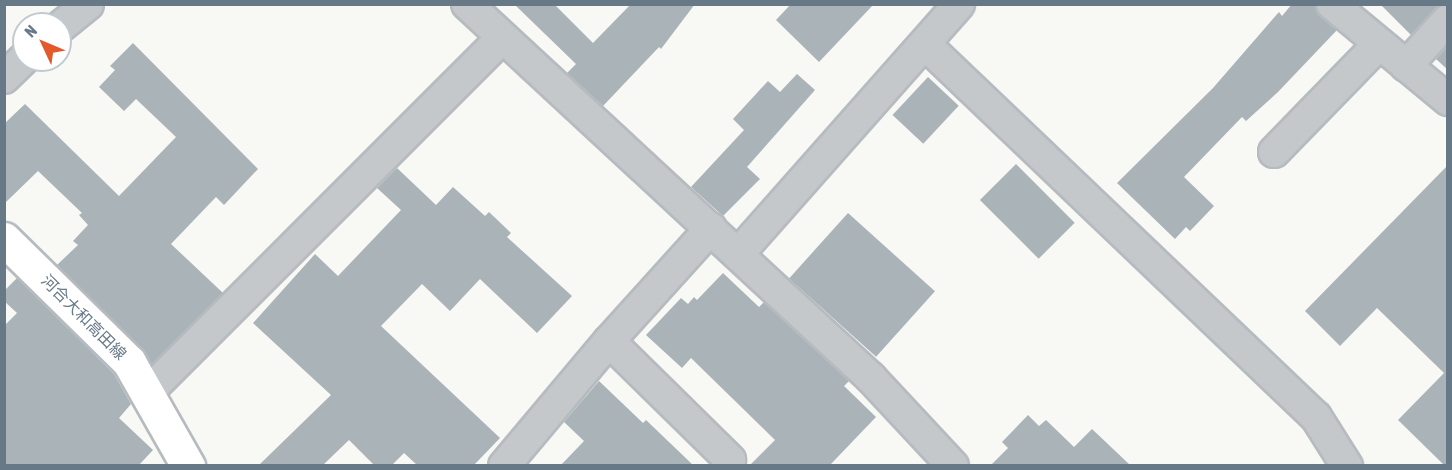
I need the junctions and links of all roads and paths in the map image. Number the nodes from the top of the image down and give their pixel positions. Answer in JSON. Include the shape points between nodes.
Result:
{"nodes":[{"id":1,"x":88,"y":4,"type":"edge"},
{"id":2,"x":467,"y":4,"type":"edge"},
{"id":3,"x":959,"y":4,"type":"edge"},
{"id":4,"x":1332,"y":4,"type":"edge"},
{"id":5,"x":72,"y":17,"type":"edge"},
{"id":6,"x":1448,"y":20,"type":"edge"},
{"id":7,"x":503,"y":37,"type":"junction"},
{"id":8,"x":1379,"y":44,"type":"junction"},
{"id":9,"x":926,"y":45,"type":"junction"},
{"id":10,"x":1406,"y":66,"type":"junction"},
{"id":11,"x":1448,"y":100,"type":"edge"},
{"id":12,"x":1274,"y":152,"type":"dead end"},
{"id":13,"x":711,"y":228,"type":"junction"},
{"id":14,"x":4,"y":239,"type":"edge"},
{"id":15,"x":739,"y":253,"type":"junction"},
{"id":16,"x":609,"y":341,"type":"junction"},
{"id":17,"x":147,"y":393,"type":"junction"},
{"id":18,"x":730,"y":460,"type":"dead end"},
{"id":19,"x":188,"y":465,"type":"edge"},
{"id":20,"x":504,"y":465,"type":"edge"},
{"id":21,"x":953,"y":465,"type":"edge"},
{"id":22,"x":1347,"y":465,"type":"edge"}],
"edges":[{"from":1,"to":5,"type":"street"},
{"from":2,"to":7,"type":"street"},
{"from":3,"to":9,"type":"street"},
{"from":4,"to":8,"type":"street"},
{"from":6,"to":10,"type":"street"},
{"from":7,"to":13,"type":"street"},
{"from":7,"to":17,"type":"street"},
{"from":8,"to":10,"type":"street"},
{"from":8,"to":12,"type":"street"},
{"from":9,"to":15,"type":"street"},
{"from":9,"to":22,"type":"street","via":[[1316,417]]},
{"from":10,"to":11,"type":"street"},
{"from":13,"to":15,"type":"street"},
{"from":13,"to":16,"type":"street"},
{"from":14,"to":17,"type":"main road","name":"河合大和高田線","via":[[129,362]]},
{"from":15,"to":21,"type":"street","via":[[871,378]]},
{"from":16,"to":18,"type":"street"},
{"from":16,"to":20,"type":"street"},
{"from":17,"to":19,"type":"main road","name":"河合大和高田線"}]}
